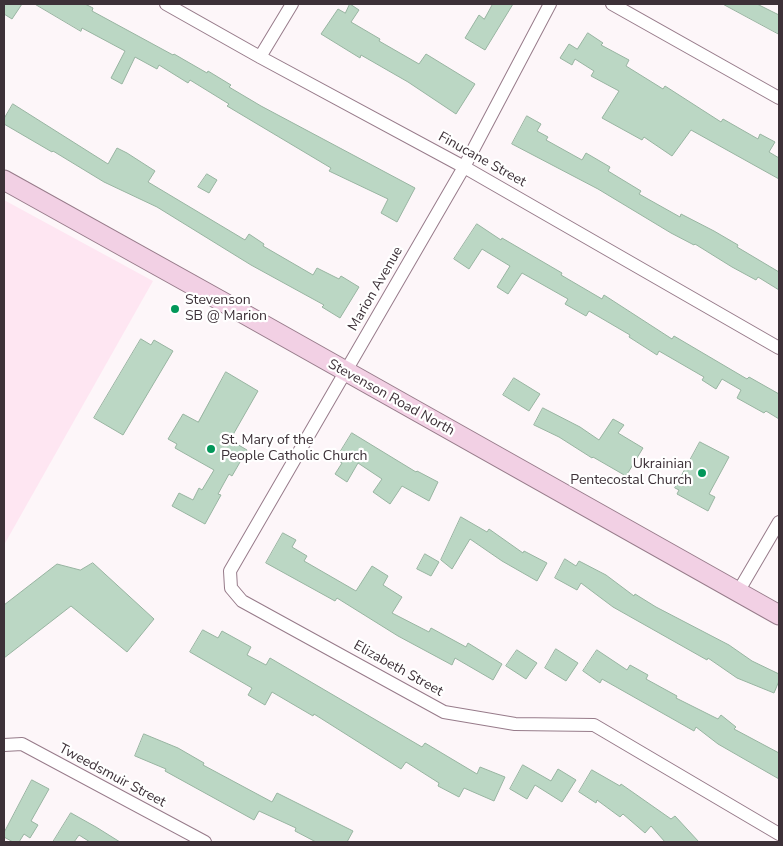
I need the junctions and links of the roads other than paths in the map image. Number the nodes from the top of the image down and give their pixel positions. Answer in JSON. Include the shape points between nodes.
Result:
{"nodes":[{"id":1,"x":166,"y":4,"type":"edge"},
{"id":2,"x":292,"y":4,"type":"edge"},
{"id":3,"x":550,"y":4,"type":"edge"},
{"id":4,"x":612,"y":4,"type":"edge"},
{"id":5,"x":260,"y":57,"type":"junction"},
{"id":6,"x":779,"y":98,"type":"edge"},
{"id":7,"x":464,"y":167,"type":"junction"},
{"id":8,"x":4,"y":180,"type":"edge"},
{"id":9,"x":779,"y":348,"type":"edge"},
{"id":10,"x":345,"y":372,"type":"junction"},
{"id":11,"x":779,"y":522,"type":"edge"},
{"id":12,"x":231,"y":588,"type":"joint"},
{"id":13,"x":738,"y":592,"type":"junction"},
{"id":14,"x":779,"y":616,"type":"edge"},
{"id":15,"x":4,"y":745,"type":"edge"},
{"id":16,"x":779,"y":834,"type":"edge"},
{"id":17,"x":205,"y":842,"type":"edge"}],
"edges":[{"from":1,"to":5,"type":"street","name":"Finucane Street"},
{"from":2,"to":5,"type":"street"},
{"from":3,"to":7,"type":"street","name":"Marion Avenue"},
{"from":4,"to":6,"type":"street"},
{"from":5,"to":7,"type":"street","name":"Finucane Street"},
{"from":7,"to":9,"type":"street","name":"Finucane Street"},
{"from":7,"to":10,"type":"street","name":"Marion Avenue"},
{"from":8,"to":10,"type":"main road","name":"Stevenson Road North"},
{"from":10,"to":12,"type":"street","name":"Marion Avenue","via":[[230,571]]},
{"from":10,"to":13,"type":"main road","name":"Stevenson Road North"},
{"from":11,"to":13,"type":"street"},
{"from":12,"to":16,"type":"street","name":"Elizabeth Street","via":[[242,601],[444,712],[515,724],[594,726]]},
{"from":13,"to":14,"type":"main road","name":"Stevenson Road North"},
{"from":15,"to":17,"type":"street","name":"Tweedsmuir Street","via":[[22,744]]}]}
